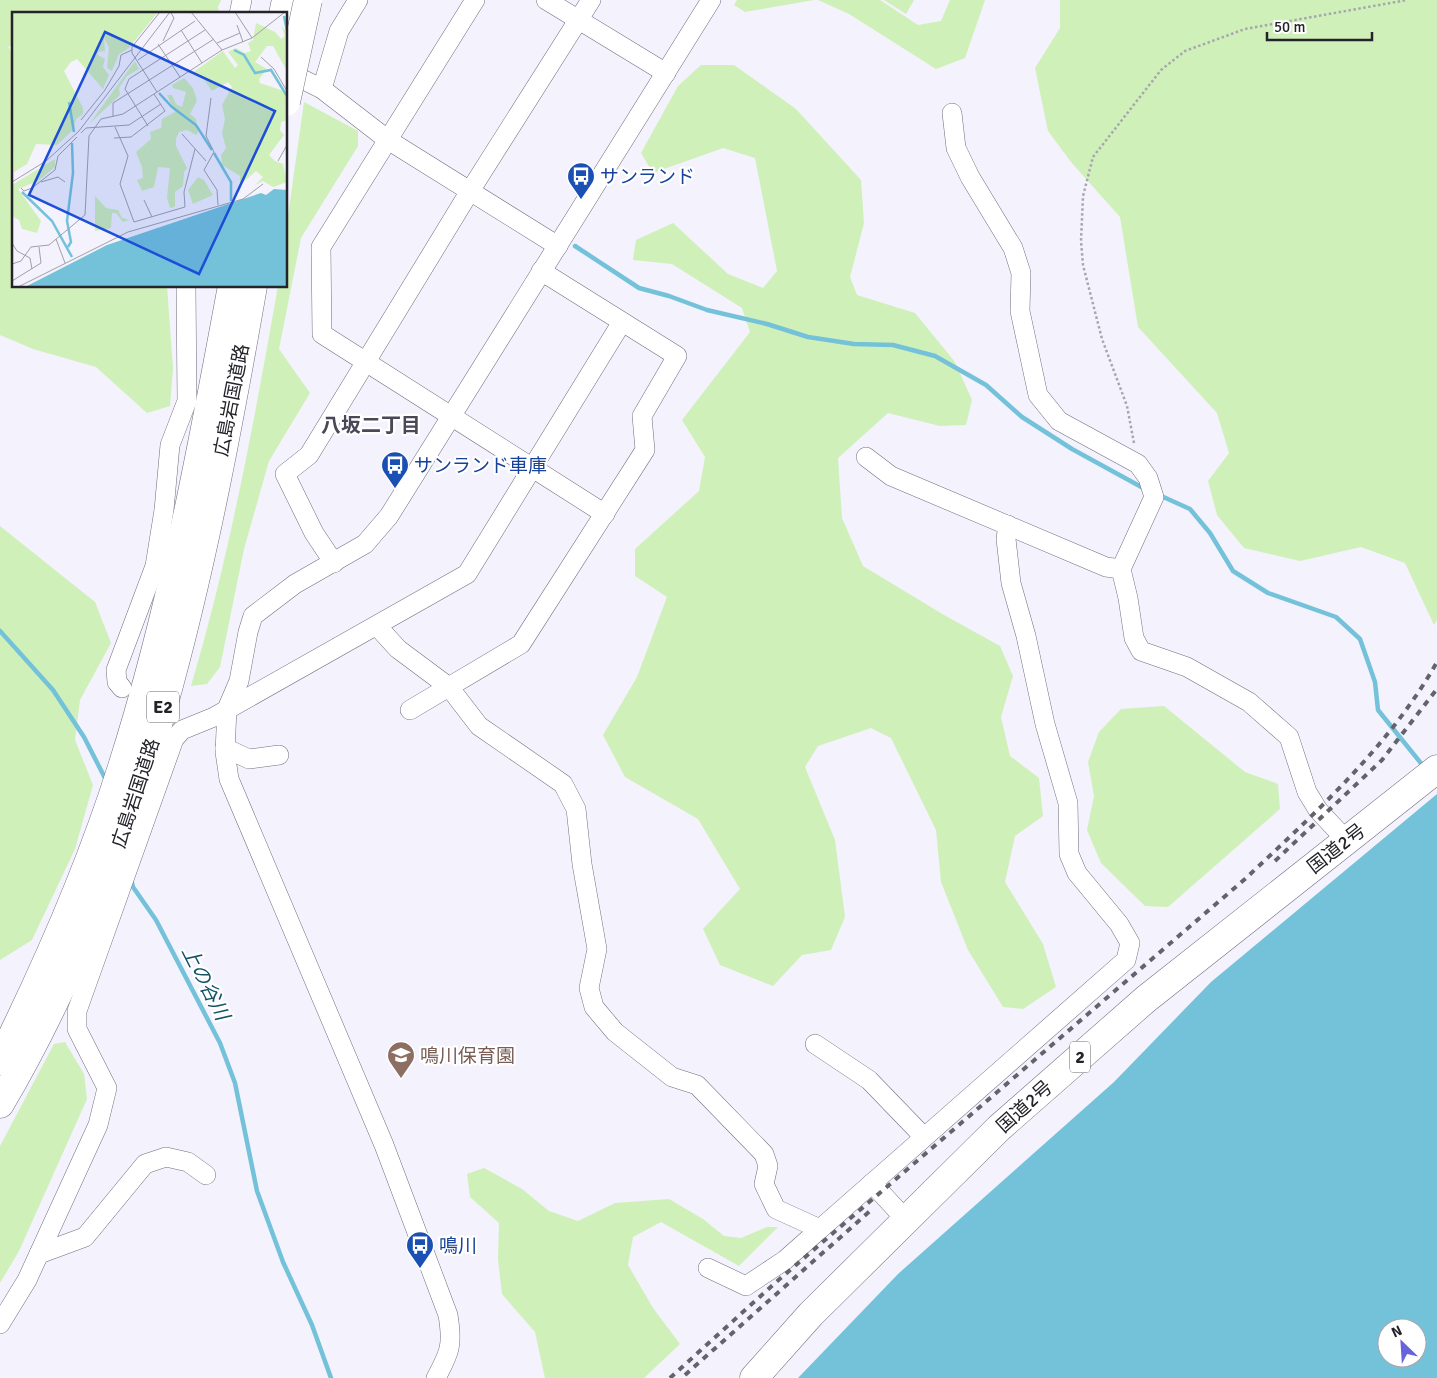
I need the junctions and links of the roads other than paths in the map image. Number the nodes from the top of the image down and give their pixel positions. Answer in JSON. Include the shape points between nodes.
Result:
{"nodes":[{"id":1,"x":308,"y":0,"type":"edge"},
{"id":2,"x":358,"y":0,"type":"edge"},
{"id":3,"x":476,"y":0,"type":"edge"},
{"id":4,"x":546,"y":0,"type":"edge"},
{"id":5,"x":592,"y":0,"type":"edge"},
{"id":6,"x":711,"y":0,"type":"edge"},
{"id":7,"x":578,"y":21,"type":"junction"},
{"id":8,"x":288,"y":72,"type":"edge"},
{"id":9,"x":666,"y":74,"type":"junction"},
{"id":10,"x":322,"y":89,"type":"junction"},
{"id":11,"x":288,"y":93,"type":"edge"},
{"id":12,"x":952,"y":113,"type":"dead end"},
{"id":13,"x":388,"y":140,"type":"junction"},
{"id":14,"x":470,"y":191,"type":"junction"},
{"id":15,"x":558,"y":246,"type":"junction"},
{"id":16,"x":541,"y":271,"type":"junction"},
{"id":17,"x":186,"y":288,"type":"edge"},
{"id":18,"x":232,"y":288,"type":"edge"},
{"id":19,"x":253,"y":288,"type":"edge"},
{"id":20,"x":622,"y":322,"type":"junction"},
{"id":21,"x":365,"y":363,"type":"junction"},
{"id":22,"x":451,"y":416,"type":"junction"},
{"id":23,"x":866,"y":457,"type":"dead end"},
{"id":24,"x":533,"y":470,"type":"junction"},
{"id":25,"x":604,"y":514,"type":"junction"},
{"id":26,"x":1008,"y":524,"type":"junction"},
{"id":27,"x":334,"y":563,"type":"junction"},
{"id":28,"x":1120,"y":569,"type":"junction"},
{"id":29,"x":377,"y":626,"type":"junction"},
{"id":30,"x":449,"y":687,"type":"junction"},
{"id":31,"x":122,"y":688,"type":"dead end"},
{"id":32,"x":227,"y":709,"type":"junction"},
{"id":33,"x":410,"y":710,"type":"dead end"},
{"id":34,"x":225,"y":748,"type":"junction"},
{"id":35,"x":279,"y":755,"type":"dead end"},
{"id":36,"x":1437,"y":769,"type":"edge"},
{"id":37,"x":1346,"y":840,"type":"junction"},
{"id":38,"x":815,"y":1044,"type":"dead end"},
{"id":39,"x":0,"y":1061,"type":"edge"},
{"id":40,"x":0,"y":1104,"type":"edge"},
{"id":41,"x":924,"y":1137,"type":"junction"},
{"id":42,"x":206,"y":1175,"type":"dead end"},
{"id":43,"x":872,"y":1183,"type":"junction"},
{"id":44,"x":907,"y":1220,"type":"junction"},
{"id":45,"x":820,"y":1229,"type":"junction"},
{"id":46,"x":39,"y":1254,"type":"junction"},
{"id":47,"x":708,"y":1268,"type":"dead end"},
{"id":48,"x":0,"y":1324,"type":"edge"},
{"id":49,"x":436,"y":1378,"type":"edge"},
{"id":50,"x":754,"y":1378,"type":"edge"}],
"edges":[{"from":1,"to":11,"type":"highway","bridge":true},
{"from":2,"to":10,"type":"street","via":[[338,31]]},
{"from":3,"to":13,"type":"street"},
{"from":4,"to":7,"type":"street"},
{"from":5,"to":7,"type":"street"},
{"from":6,"to":9,"type":"street"},
{"from":7,"to":9,"type":"street"},
{"from":7,"to":14,"type":"street"},
{"from":8,"to":10,"type":"street"},
{"from":9,"to":15,"type":"street"},
{"from":10,"to":13,"type":"street"},
{"from":12,"to":28,"type":"street","via":[[956,148],[1013,248],[1021,273],[1020,311],[1038,395],[1059,421],[1138,464],[1148,478],[1154,497]]},
{"from":13,"to":14,"type":"street"},
{"from":13,"to":21,"type":"street","via":[[321,247],[322,334]]},
{"from":14,"to":15,"type":"street"},
{"from":14,"to":21,"type":"street"},
{"from":15,"to":16,"type":"street"},
{"from":16,"to":20,"type":"street"},
{"from":16,"to":22,"type":"street"},
{"from":17,"to":31,"type":"street","via":[[187,401],[170,445],[155,566],[116,670],[117,682]]},
{"from":18,"to":39,"type":"highway","name":"広島岩国道路","number":"E2","via":[[172,586],[128,750],[74,902]]},
{"from":19,"to":40,"type":"highway","name":"広島岩国道路","number":"E2","via":[[195,582],[142,775],[118,848],[62,985]]},
{"from":20,"to":24,"type":"street"},
{"from":20,"to":25,"type":"street","via":[[677,356],[642,416],[645,450]]},
{"from":21,"to":22,"type":"street"},
{"from":21,"to":27,"type":"street","via":[[309,455],[285,474],[314,533]]},
{"from":22,"to":24,"type":"street"},
{"from":22,"to":27,"type":"street","via":[[389,516],[365,544]]},
{"from":23,"to":26,"type":"street","via":[[891,476]]},
{"from":24,"to":25,"type":"street"},
{"from":24,"to":29,"type":"street","via":[[467,574]]},
{"from":25,"to":30,"type":"street","via":[[522,644]]},
{"from":26,"to":28,"type":"street","via":[[1106,567]]},
{"from":26,"to":41,"type":"street","via":[[1006,539],[1011,583],[1068,803],[1069,854],[1077,873],[1119,924],[1130,943],[1126,960]]},
{"from":27,"to":32,"type":"street","via":[[295,584],[253,616],[239,681]]},
{"from":28,"to":37,"type":"street","via":[[1134,638],[1141,650],[1187,667],[1249,702],[1289,737],[1307,792],[1318,810]]},
{"from":29,"to":30,"type":"street","via":[[398,649]]},
{"from":29,"to":32,"type":"street"},
{"from":30,"to":33,"type":"street"},
{"from":30,"to":45,"type":"street","via":[[479,726],[563,784],[576,809],[597,949],[589,988],[594,1007],[615,1032],[672,1077],[697,1085],[764,1154],[768,1166],[764,1184],[776,1209]]},
{"from":32,"to":34,"type":"street"},
{"from":32,"to":46,"type":"street","via":[[182,730],[174,739],[77,1011],[77,1029],[107,1088],[98,1125]]},
{"from":34,"to":35,"type":"street","via":[[249,759]]},
{"from":34,"to":49,"type":"street","via":[[229,779],[384,1145],[448,1315],[452,1339]]},
{"from":36,"to":37,"type":"highway","name":"国道2号","number":"2"},
{"from":37,"to":44,"type":"highway","name":"国道2号","number":"2","via":[[1146,999],[999,1128]]},
{"from":38,"to":41,"type":"street","via":[[869,1080]]},
{"from":41,"to":43,"type":"street"},
{"from":42,"to":46,"type":"street","via":[[188,1162],[166,1157],[145,1164],[85,1237]]},
{"from":43,"to":44,"type":"street"},
{"from":43,"to":45,"type":"street"},
{"from":44,"to":50,"type":"highway","name":"国道2号","number":"2","via":[[811,1314]]},
{"from":45,"to":47,"type":"street","via":[[785,1260],[746,1286]]},
{"from":46,"to":48,"type":"street"}]}
